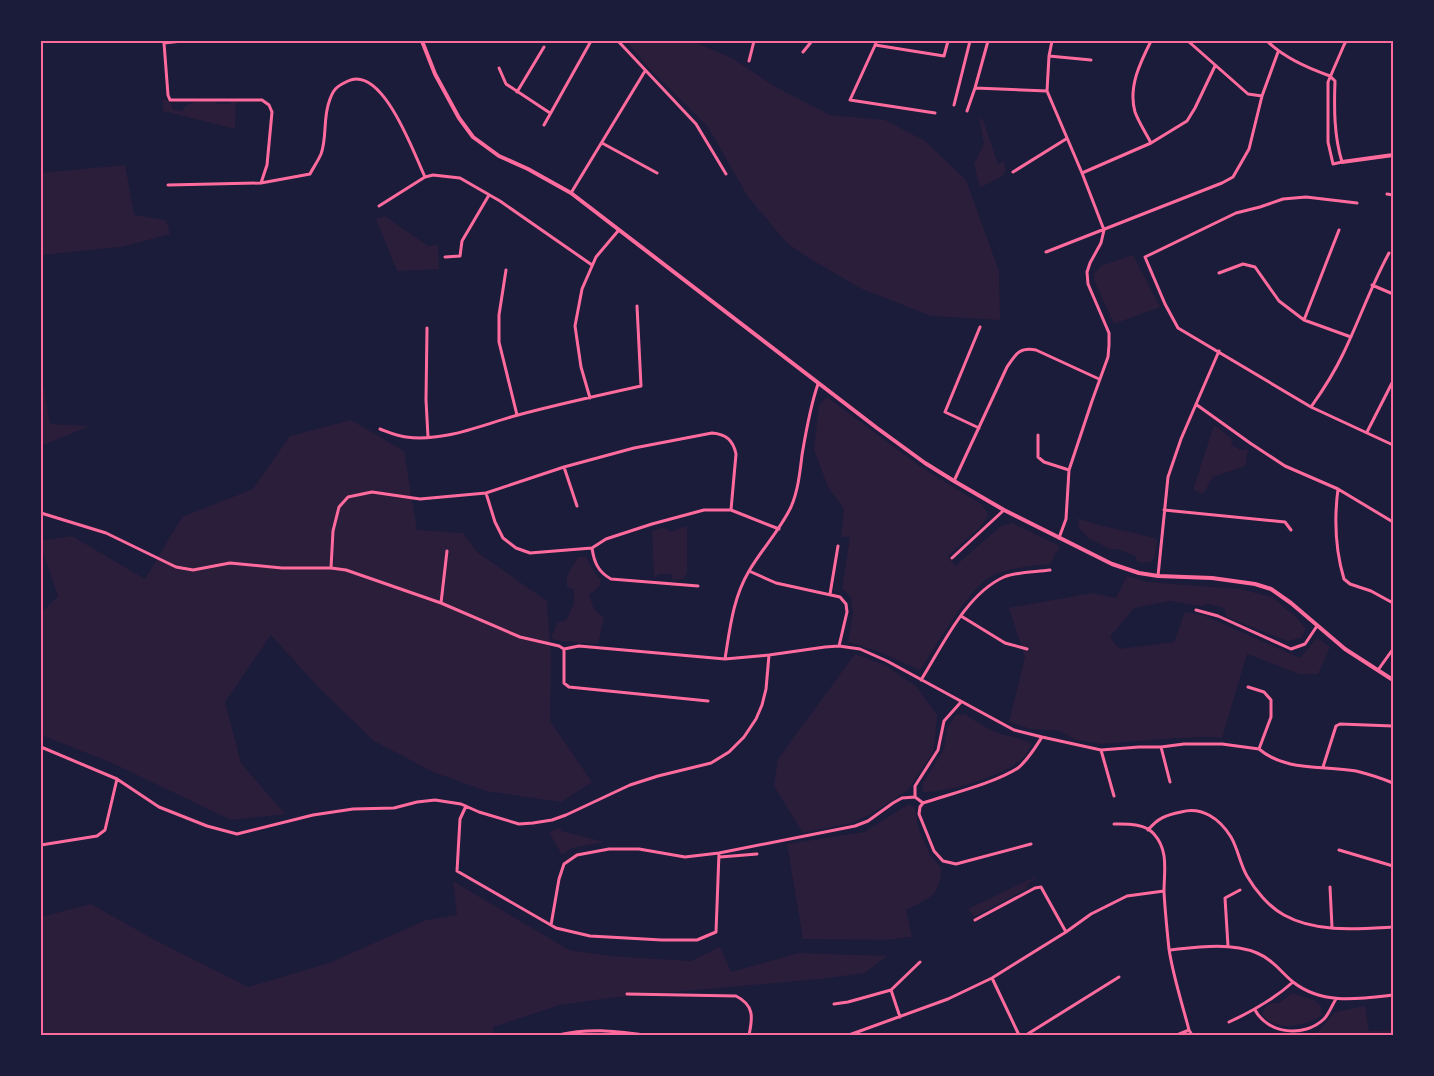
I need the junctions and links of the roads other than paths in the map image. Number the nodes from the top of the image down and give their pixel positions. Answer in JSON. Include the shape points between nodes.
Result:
{"nodes":[{"id":1,"x":182,"y":41,"type":"edge"},
{"id":2,"x":422,"y":41,"type":"edge"},
{"id":3,"x":591,"y":41,"type":"edge"},
{"id":4,"x":618,"y":41,"type":"edge"},
{"id":5,"x":754,"y":41,"type":"edge"},
{"id":6,"x":812,"y":41,"type":"edge"},
{"id":7,"x":948,"y":41,"type":"edge"},
{"id":8,"x":970,"y":41,"type":"edge"},
{"id":9,"x":988,"y":41,"type":"edge"},
{"id":10,"x":1052,"y":41,"type":"edge"},
{"id":11,"x":1150,"y":41,"type":"edge"},
{"id":12,"x":1188,"y":41,"type":"edge"},
{"id":13,"x":1267,"y":41,"type":"edge"},
{"id":14,"x":1346,"y":41,"type":"edge"},
{"id":15,"x":876,"y":43,"type":"edge"},
{"id":16,"x":544,"y":47,"type":"dead end"},
{"id":17,"x":803,"y":52,"type":"dead end"},
{"id":18,"x":1278,"y":52,"type":"junction"},
{"id":19,"x":1049,"y":56,"type":"junction"},
{"id":20,"x":1091,"y":60,"type":"dead end"},
{"id":21,"x":749,"y":61,"type":"dead end"},
{"id":22,"x":1215,"y":66,"type":"junction"},
{"id":23,"x":499,"y":68,"type":"dead end"},
{"id":24,"x":645,"y":71,"type":"junction"},
{"id":25,"x":1330,"y":76,"type":"junction"},
{"id":26,"x":976,"y":88,"type":"junction"},
{"id":27,"x":1047,"y":91,"type":"junction"},
{"id":28,"x":517,"y":92,"type":"junction"},
{"id":29,"x":1262,"y":96,"type":"junction"},
{"id":30,"x":954,"y":105,"type":"dead end"},
{"id":31,"x":967,"y":111,"type":"dead end"},
{"id":32,"x":550,"y":113,"type":"junction"},
{"id":33,"x":935,"y":113,"type":"dead end"},
{"id":34,"x":544,"y":125,"type":"dead end"},
{"id":35,"x":1066,"y":139,"type":"junction"},
{"id":36,"x":602,"y":143,"type":"junction"},
{"id":37,"x":1151,"y":143,"type":"junction"},
{"id":38,"x":1393,"y":155,"type":"edge"},
{"id":39,"x":1342,"y":162,"type":"junction"},
{"id":40,"x":1012,"y":172,"type":"dead end"},
{"id":41,"x":657,"y":173,"type":"dead end"},
{"id":42,"x":1082,"y":173,"type":"junction"},
{"id":43,"x":726,"y":174,"type":"dead end"},
{"id":44,"x":425,"y":177,"type":"junction"},
{"id":45,"x":261,"y":183,"type":"junction"},
{"id":46,"x":168,"y":185,"type":"dead end"},
{"id":47,"x":570,"y":193,"type":"junction"},
{"id":48,"x":1387,"y":194,"type":"dead end"},
{"id":49,"x":1393,"y":194,"type":"edge"},
{"id":50,"x":489,"y":195,"type":"junction"},
{"id":51,"x":1357,"y":203,"type":"dead end"},
{"id":52,"x":379,"y":206,"type":"dead end"},
{"id":53,"x":618,"y":230,"type":"junction"},
{"id":54,"x":1104,"y":230,"type":"junction"},
{"id":55,"x":1339,"y":230,"type":"dead end"},
{"id":56,"x":1046,"y":252,"type":"dead end"},
{"id":57,"x":1389,"y":253,"type":"dead end"},
{"id":58,"x":445,"y":257,"type":"dead end"},
{"id":59,"x":592,"y":265,"type":"junction"},
{"id":60,"x":506,"y":270,"type":"dead end"},
{"id":61,"x":1219,"y":274,"type":"dead end"},
{"id":62,"x":1372,"y":285,"type":"junction"},
{"id":63,"x":1393,"y":294,"type":"edge"},
{"id":64,"x":637,"y":306,"type":"dead end"},
{"id":65,"x":1304,"y":320,"type":"junction"},
{"id":66,"x":980,"y":327,"type":"dead end"},
{"id":67,"x":427,"y":328,"type":"dead end"},
{"id":68,"x":1350,"y":337,"type":"junction"},
{"id":69,"x":1219,"y":351,"type":"junction"},
{"id":70,"x":1099,"y":379,"type":"junction"},
{"id":71,"x":1393,"y":381,"type":"edge"},
{"id":72,"x":818,"y":384,"type":"junction"},
{"id":73,"x":590,"y":398,"type":"junction"},
{"id":74,"x":1197,"y":405,"type":"junction"},
{"id":75,"x":1311,"y":406,"type":"junction"},
{"id":76,"x":517,"y":415,"type":"junction"},
{"id":77,"x":979,"y":428,"type":"junction"},
{"id":78,"x":380,"y":429,"type":"dead end"},
{"id":79,"x":1367,"y":432,"type":"junction"},
{"id":80,"x":1038,"y":435,"type":"dead end"},
{"id":81,"x":428,"y":437,"type":"junction"},
{"id":82,"x":1393,"y":445,"type":"edge"},
{"id":83,"x":564,"y":467,"type":"junction"},
{"id":84,"x":1069,"y":470,"type":"junction"},
{"id":85,"x":954,"y":481,"type":"junction"},
{"id":86,"x":1338,"y":489,"type":"junction"},
{"id":87,"x":486,"y":493,"type":"junction"},
{"id":88,"x":577,"y":506,"type":"dead end"},
{"id":89,"x":732,"y":510,"type":"junction"},
{"id":90,"x":1004,"y":510,"type":"junction"},
{"id":91,"x":1164,"y":510,"type":"junction"},
{"id":92,"x":41,"y":514,"type":"edge"},
{"id":93,"x":1393,"y":522,"type":"edge"},
{"id":94,"x":778,"y":529,"type":"junction"},
{"id":95,"x":1291,"y":530,"type":"dead end"},
{"id":96,"x":1059,"y":538,"type":"junction"},
{"id":97,"x":838,"y":546,"type":"dead end"},
{"id":98,"x":592,"y":548,"type":"junction"},
{"id":99,"x":447,"y":551,"type":"dead end"},
{"id":100,"x":952,"y":558,"type":"dead end"},
{"id":101,"x":331,"y":568,"type":"junction"},
{"id":102,"x":1050,"y":570,"type":"dead end"},
{"id":103,"x":749,"y":571,"type":"junction"},
{"id":104,"x":1158,"y":576,"type":"junction"},
{"id":105,"x":698,"y":586,"type":"dead end"},
{"id":106,"x":830,"y":594,"type":"junction"},
{"id":107,"x":441,"y":603,"type":"junction"},
{"id":108,"x":1393,"y":603,"type":"edge"},
{"id":109,"x":1196,"y":610,"type":"dead end"},
{"id":110,"x":961,"y":616,"type":"junction"},
{"id":111,"x":1317,"y":626,"type":"junction"},
{"id":112,"x":839,"y":646,"type":"junction"},
{"id":113,"x":564,"y":649,"type":"junction"},
{"id":114,"x":1027,"y":649,"type":"dead end"},
{"id":115,"x":1393,"y":649,"type":"edge"},
{"id":116,"x":769,"y":655,"type":"junction"},
{"id":117,"x":725,"y":659,"type":"junction"},
{"id":118,"x":1378,"y":670,"type":"junction"},
{"id":119,"x":922,"y":680,"type":"junction"},
{"id":120,"x":1393,"y":680,"type":"edge"},
{"id":121,"x":1248,"y":687,"type":"dead end"},
{"id":122,"x":708,"y":701,"type":"dead end"},
{"id":123,"x":961,"y":702,"type":"junction"},
{"id":124,"x":1393,"y":726,"type":"edge"},
{"id":125,"x":1042,"y":737,"type":"junction"},
{"id":126,"x":41,"y":747,"type":"edge"},
{"id":127,"x":1161,"y":747,"type":"junction"},
{"id":128,"x":1259,"y":749,"type":"junction"},
{"id":129,"x":1101,"y":750,"type":"junction"},
{"id":130,"x":1322,"y":767,"type":"junction"},
{"id":131,"x":117,"y":779,"type":"junction"},
{"id":132,"x":1170,"y":782,"type":"dead end"},
{"id":133,"x":1393,"y":783,"type":"edge"},
{"id":134,"x":1114,"y":796,"type":"dead end"},
{"id":135,"x":915,"y":797,"type":"junction"},
{"id":136,"x":923,"y":803,"type":"junction"},
{"id":137,"x":466,"y":806,"type":"junction"},
{"id":138,"x":1114,"y":824,"type":"dead end"},
{"id":139,"x":1148,"y":830,"type":"junction"},
{"id":140,"x":1031,"y":844,"type":"dead end"},
{"id":141,"x":41,"y":845,"type":"edge"},
{"id":142,"x":1339,"y":850,"type":"dead end"},
{"id":143,"x":757,"y":854,"type":"dead end"},
{"id":144,"x":720,"y":855,"type":"junction"},
{"id":145,"x":1393,"y":866,"type":"edge"},
{"id":146,"x":1330,"y":887,"type":"dead end"},
{"id":147,"x":1240,"y":890,"type":"dead end"},
{"id":148,"x":1164,"y":891,"type":"junction"},
{"id":149,"x":975,"y":920,"type":"dead end"},
{"id":150,"x":551,"y":925,"type":"junction"},
{"id":151,"x":1332,"y":927,"type":"junction"},
{"id":152,"x":1393,"y":927,"type":"edge"},
{"id":153,"x":1066,"y":932,"type":"junction"},
{"id":154,"x":1228,"y":946,"type":"junction"},
{"id":155,"x":1170,"y":950,"type":"junction"},
{"id":156,"x":920,"y":962,"type":"dead end"},
{"id":157,"x":1119,"y":977,"type":"dead end"},
{"id":158,"x":992,"y":978,"type":"junction"},
{"id":159,"x":1293,"y":982,"type":"junction"},
{"id":160,"x":891,"y":990,"type":"junction"},
{"id":161,"x":627,"y":994,"type":"dead end"},
{"id":162,"x":1393,"y":995,"type":"edge"},
{"id":163,"x":1336,"y":999,"type":"junction"},
{"id":164,"x":834,"y":1004,"type":"dead end"},
{"id":165,"x":1255,"y":1010,"type":"junction"},
{"id":166,"x":900,"y":1017,"type":"junction"},
{"id":167,"x":1229,"y":1022,"type":"dead end"},
{"id":168,"x":1189,"y":1030,"type":"junction"},
{"id":169,"x":558,"y":1035,"type":"edge"},
{"id":170,"x":645,"y":1035,"type":"edge"},
{"id":171,"x":749,"y":1035,"type":"edge"},
{"id":172,"x":849,"y":1035,"type":"edge"},
{"id":173,"x":1019,"y":1035,"type":"edge"},
{"id":174,"x":1026,"y":1035,"type":"edge"},
{"id":175,"x":1177,"y":1035,"type":"edge"},
{"id":176,"x":1192,"y":1035,"type":"edge"}],
"edges":[{"from":1,"to":45,"type":"street","via":[[164,43],[168,95],[172,100],[247,99],[262,100],[269,105],[272,112],[267,165]]},
{"from":2,"to":47,"type":"street","via":[[435,74],[473,137],[499,156]]},
{"from":3,"to":32,"type":"street"},
{"from":4,"to":24,"type":"street"},
{"from":5,"to":21,"type":"street"},
{"from":6,"to":17,"type":"street"},
{"from":7,"to":15,"type":"street","via":[[944,56]]},
{"from":8,"to":30,"type":"street"},
{"from":9,"to":26,"type":"street"},
{"from":10,"to":19,"type":"street"},
{"from":11,"to":37,"type":"street","via":[[1138,67],[1133,93],[1136,112]]},
{"from":12,"to":22,"type":"street"},
{"from":13,"to":18,"type":"street"},
{"from":14,"to":25,"type":"street"},
{"from":15,"to":33,"type":"street","via":[[850,100]]},
{"from":16,"to":28,"type":"street"},
{"from":18,"to":25,"type":"street"},
{"from":18,"to":29,"type":"street"},
{"from":19,"to":20,"type":"street"},
{"from":19,"to":27,"type":"street"},
{"from":22,"to":29,"type":"street","via":[[1248,94]]},
{"from":22,"to":37,"type":"street","via":[[1187,121]]},
{"from":23,"to":28,"type":"street","via":[[506,84]]},
{"from":24,"to":36,"type":"street"},
{"from":24,"to":43,"type":"street","via":[[696,124]]},
{"from":25,"to":39,"type":"street","via":[[1335,81],[1337,147]]},
{"from":25,"to":39,"type":"street","via":[[1328,142],[1334,164]]},
{"from":26,"to":27,"type":"street"},
{"from":26,"to":31,"type":"street"},
{"from":27,"to":35,"type":"street"},
{"from":28,"to":32,"type":"street"},
{"from":29,"to":54,"type":"street","via":[[1250,149],[1233,177]]},
{"from":32,"to":34,"type":"street"},
{"from":35,"to":40,"type":"street"},
{"from":35,"to":42,"type":"street"},
{"from":36,"to":41,"type":"street"},
{"from":36,"to":47,"type":"street"},
{"from":37,"to":42,"type":"street"},
{"from":38,"to":39,"type":"street"},
{"from":42,"to":54,"type":"street"},
{"from":44,"to":45,"type":"street","via":[[397,117],[382,95],[372,83],[354,78],[337,86],[329,101],[321,154],[310,174]]},
{"from":44,"to":50,"type":"street","via":[[433,174],[460,178]]},
{"from":44,"to":52,"type":"street"},
{"from":45,"to":46,"type":"street"},
{"from":47,"to":53,"type":"street"},
{"from":48,"to":49,"type":"street"},
{"from":50,"to":58,"type":"street","via":[[462,240],[460,256]]},
{"from":50,"to":59,"type":"street"},
{"from":51,"to":69,"type":"street","via":[[1306,197],[1283,199],[1236,213],[1145,257],[1178,328]]},
{"from":53,"to":59,"type":"street"},
{"from":53,"to":72,"type":"street"},
{"from":54,"to":56,"type":"street"},
{"from":54,"to":70,"type":"street","via":[[1087,272],[1088,284],[1109,333],[1108,357]]},
{"from":55,"to":65,"type":"street"},
{"from":57,"to":62,"type":"street"},
{"from":59,"to":73,"type":"street","via":[[582,289],[575,326]]},
{"from":60,"to":76,"type":"street","via":[[499,315],[499,342]]},
{"from":61,"to":65,"type":"street","via":[[1243,264],[1255,267],[1279,301]]},
{"from":62,"to":63,"type":"street"},
{"from":62,"to":68,"type":"street"},
{"from":64,"to":73,"type":"street","via":[[641,386]]},
{"from":65,"to":68,"type":"street"},
{"from":66,"to":77,"type":"street","via":[[945,412]]},
{"from":67,"to":81,"type":"street"},
{"from":68,"to":75,"type":"street","via":[[1329,381]]},
{"from":69,"to":74,"type":"street"},
{"from":69,"to":75,"type":"street"},
{"from":70,"to":77,"type":"street","via":[[1036,350],[1026,349],[1017,353],[1007,367]]},
{"from":70,"to":84,"type":"street"},
{"from":71,"to":79,"type":"street"},
{"from":72,"to":85,"type":"street"},
{"from":72,"to":94,"type":"street","via":[[810,407],[798,483],[791,506]]},
{"from":73,"to":76,"type":"street"},
{"from":74,"to":86,"type":"street","via":[[1285,466]]},
{"from":74,"to":91,"type":"street","via":[[1168,477]]},
{"from":75,"to":79,"type":"street"},
{"from":76,"to":81,"type":"street","via":[[449,435]]},
{"from":77,"to":85,"type":"street"},
{"from":78,"to":81,"type":"street","via":[[404,437]]},
{"from":79,"to":82,"type":"street"},
{"from":80,"to":84,"type":"street","via":[[1038,457]]},
{"from":83,"to":87,"type":"street"},
{"from":83,"to":88,"type":"street"},
{"from":83,"to":89,"type":"street","via":[[634,448],[720,434],[729,438],[736,454]]},
{"from":84,"to":96,"type":"street","via":[[1066,519]]},
{"from":85,"to":90,"type":"street"},
{"from":86,"to":93,"type":"street"},
{"from":86,"to":108,"type":"street","via":[[1335,535],[1344,580]]},
{"from":87,"to":98,"type":"street","via":[[503,538],[516,548],[530,553]]},
{"from":87,"to":101,"type":"street","via":[[420,499],[372,492],[348,496],[339,507],[333,531]]},
{"from":89,"to":94,"type":"street"},
{"from":89,"to":98,"type":"street","via":[[704,510],[678,517],[606,539]]},
{"from":90,"to":96,"type":"street"},
{"from":90,"to":100,"type":"street"},
{"from":91,"to":95,"type":"street","via":[[1285,522]]},
{"from":91,"to":104,"type":"street"},
{"from":92,"to":101,"type":"street","via":[[106,532],[176,567],[193,570],[230,563]]},
{"from":94,"to":103,"type":"street"},
{"from":96,"to":104,"type":"street","via":[[1112,564]]},
{"from":97,"to":106,"type":"street"},
{"from":98,"to":105,"type":"street","via":[[594,561],[602,574],[612,580]]},
{"from":99,"to":107,"type":"street"},
{"from":101,"to":107,"type":"street"},
{"from":102,"to":110,"type":"street","via":[[1006,576],[983,590]]},
{"from":103,"to":106,"type":"street","via":[[776,583]]},
{"from":103,"to":117,"type":"street","via":[[732,614]]},
{"from":104,"to":111,"type":"street","via":[[1212,578],[1271,589]]},
{"from":106,"to":112,"type":"street","via":[[840,597],[846,604]]},
{"from":107,"to":113,"type":"street","via":[[520,637]]},
{"from":109,"to":111,"type":"street","via":[[1218,616],[1291,649],[1305,644]]},
{"from":110,"to":114,"type":"street","via":[[1005,643]]},
{"from":110,"to":119,"type":"street"},
{"from":111,"to":118,"type":"street"},
{"from":112,"to":116,"type":"street"},
{"from":112,"to":119,"type":"street","via":[[860,649]]},
{"from":113,"to":117,"type":"street","via":[[579,646]]},
{"from":113,"to":122,"type":"street","via":[[563,678],[569,687]]},
{"from":115,"to":118,"type":"street"},
{"from":116,"to":117,"type":"street"},
{"from":116,"to":137,"type":"street","via":[[766,689],[756,719],[744,738],[711,763],[630,785],[552,820],[519,824]]},
{"from":118,"to":120,"type":"street"},
{"from":119,"to":123,"type":"street"},
{"from":121,"to":128,"type":"street","via":[[1264,692],[1271,700],[1272,717]]},
{"from":123,"to":125,"type":"street","via":[[1014,730]]},
{"from":123,"to":135,"type":"street","via":[[944,721],[938,750],[915,786]]},
{"from":124,"to":130,"type":"street","via":[[1340,724],[1334,728]]},
{"from":125,"to":129,"type":"street"},
{"from":125,"to":136,"type":"street","via":[[1031,755],[1006,774]]},
{"from":126,"to":131,"type":"street"},
{"from":127,"to":128,"type":"street","via":[[1222,744]]},
{"from":127,"to":129,"type":"street"},
{"from":127,"to":132,"type":"street"},
{"from":128,"to":130,"type":"street","via":[[1279,761],[1303,767]]},
{"from":129,"to":134,"type":"street"},
{"from":130,"to":133,"type":"street","via":[[1357,771]]},
{"from":131,"to":137,"type":"street","via":[[159,807],[237,834],[312,815],[394,808],[417,802],[435,800]]},
{"from":131,"to":141,"type":"street","via":[[105,830],[97,836]]},
{"from":135,"to":136,"type":"street"},
{"from":135,"to":144,"type":"street","via":[[902,798],[855,826]]},
{"from":136,"to":140,"type":"street","via":[[919,814],[934,851],[943,861],[956,864]]},
{"from":137,"to":150,"type":"street","via":[[460,819],[457,871]]},
{"from":138,"to":139,"type":"street","via":[[1131,824]]},
{"from":139,"to":148,"type":"street","via":[[1162,846],[1166,863]]},
{"from":139,"to":151,"type":"street","via":[[1156,820],[1175,813],[1190,809],[1205,813],[1219,821],[1232,838],[1246,876],[1262,897],[1283,914],[1305,923]]},
{"from":142,"to":145,"type":"street"},
{"from":143,"to":144,"type":"street"},
{"from":144,"to":150,"type":"street","via":[[685,857],[639,849],[610,849],[577,855],[564,864],[558,879]]},
{"from":144,"to":150,"type":"street","via":[[716,932],[696,940],[662,940],[590,936]]},
{"from":146,"to":151,"type":"street"},
{"from":147,"to":154,"type":"street","via":[[1225,898]]},
{"from":148,"to":153,"type":"street","via":[[1127,896],[1091,914]]},
{"from":148,"to":155,"type":"street"},
{"from":149,"to":153,"type":"street","via":[[1041,887]]},
{"from":151,"to":152,"type":"street","via":[[1346,930]]},
{"from":153,"to":158,"type":"street"},
{"from":154,"to":155,"type":"street"},
{"from":154,"to":159,"type":"street","via":[[1257,953]]},
{"from":155,"to":168,"type":"street"},
{"from":156,"to":160,"type":"street"},
{"from":157,"to":174,"type":"street"},
{"from":158,"to":166,"type":"street"},
{"from":158,"to":173,"type":"street"},
{"from":159,"to":163,"type":"street","via":[[1307,992]]},
{"from":159,"to":165,"type":"street"},
{"from":160,"to":164,"type":"street"},
{"from":160,"to":166,"type":"street"},
{"from":161,"to":171,"type":"street","via":[[736,996],[745,1000],[752,1011]]},
{"from":162,"to":163,"type":"street"},
{"from":163,"to":165,"type":"street","via":[[1324,1019],[1294,1031],[1281,1031],[1267,1025]]},
{"from":165,"to":167,"type":"street"},
{"from":166,"to":172,"type":"street"},
{"from":168,"to":175,"type":"street"},
{"from":168,"to":176,"type":"street"},
{"from":169,"to":170,"type":"street","via":[[605,1030]]}]}
